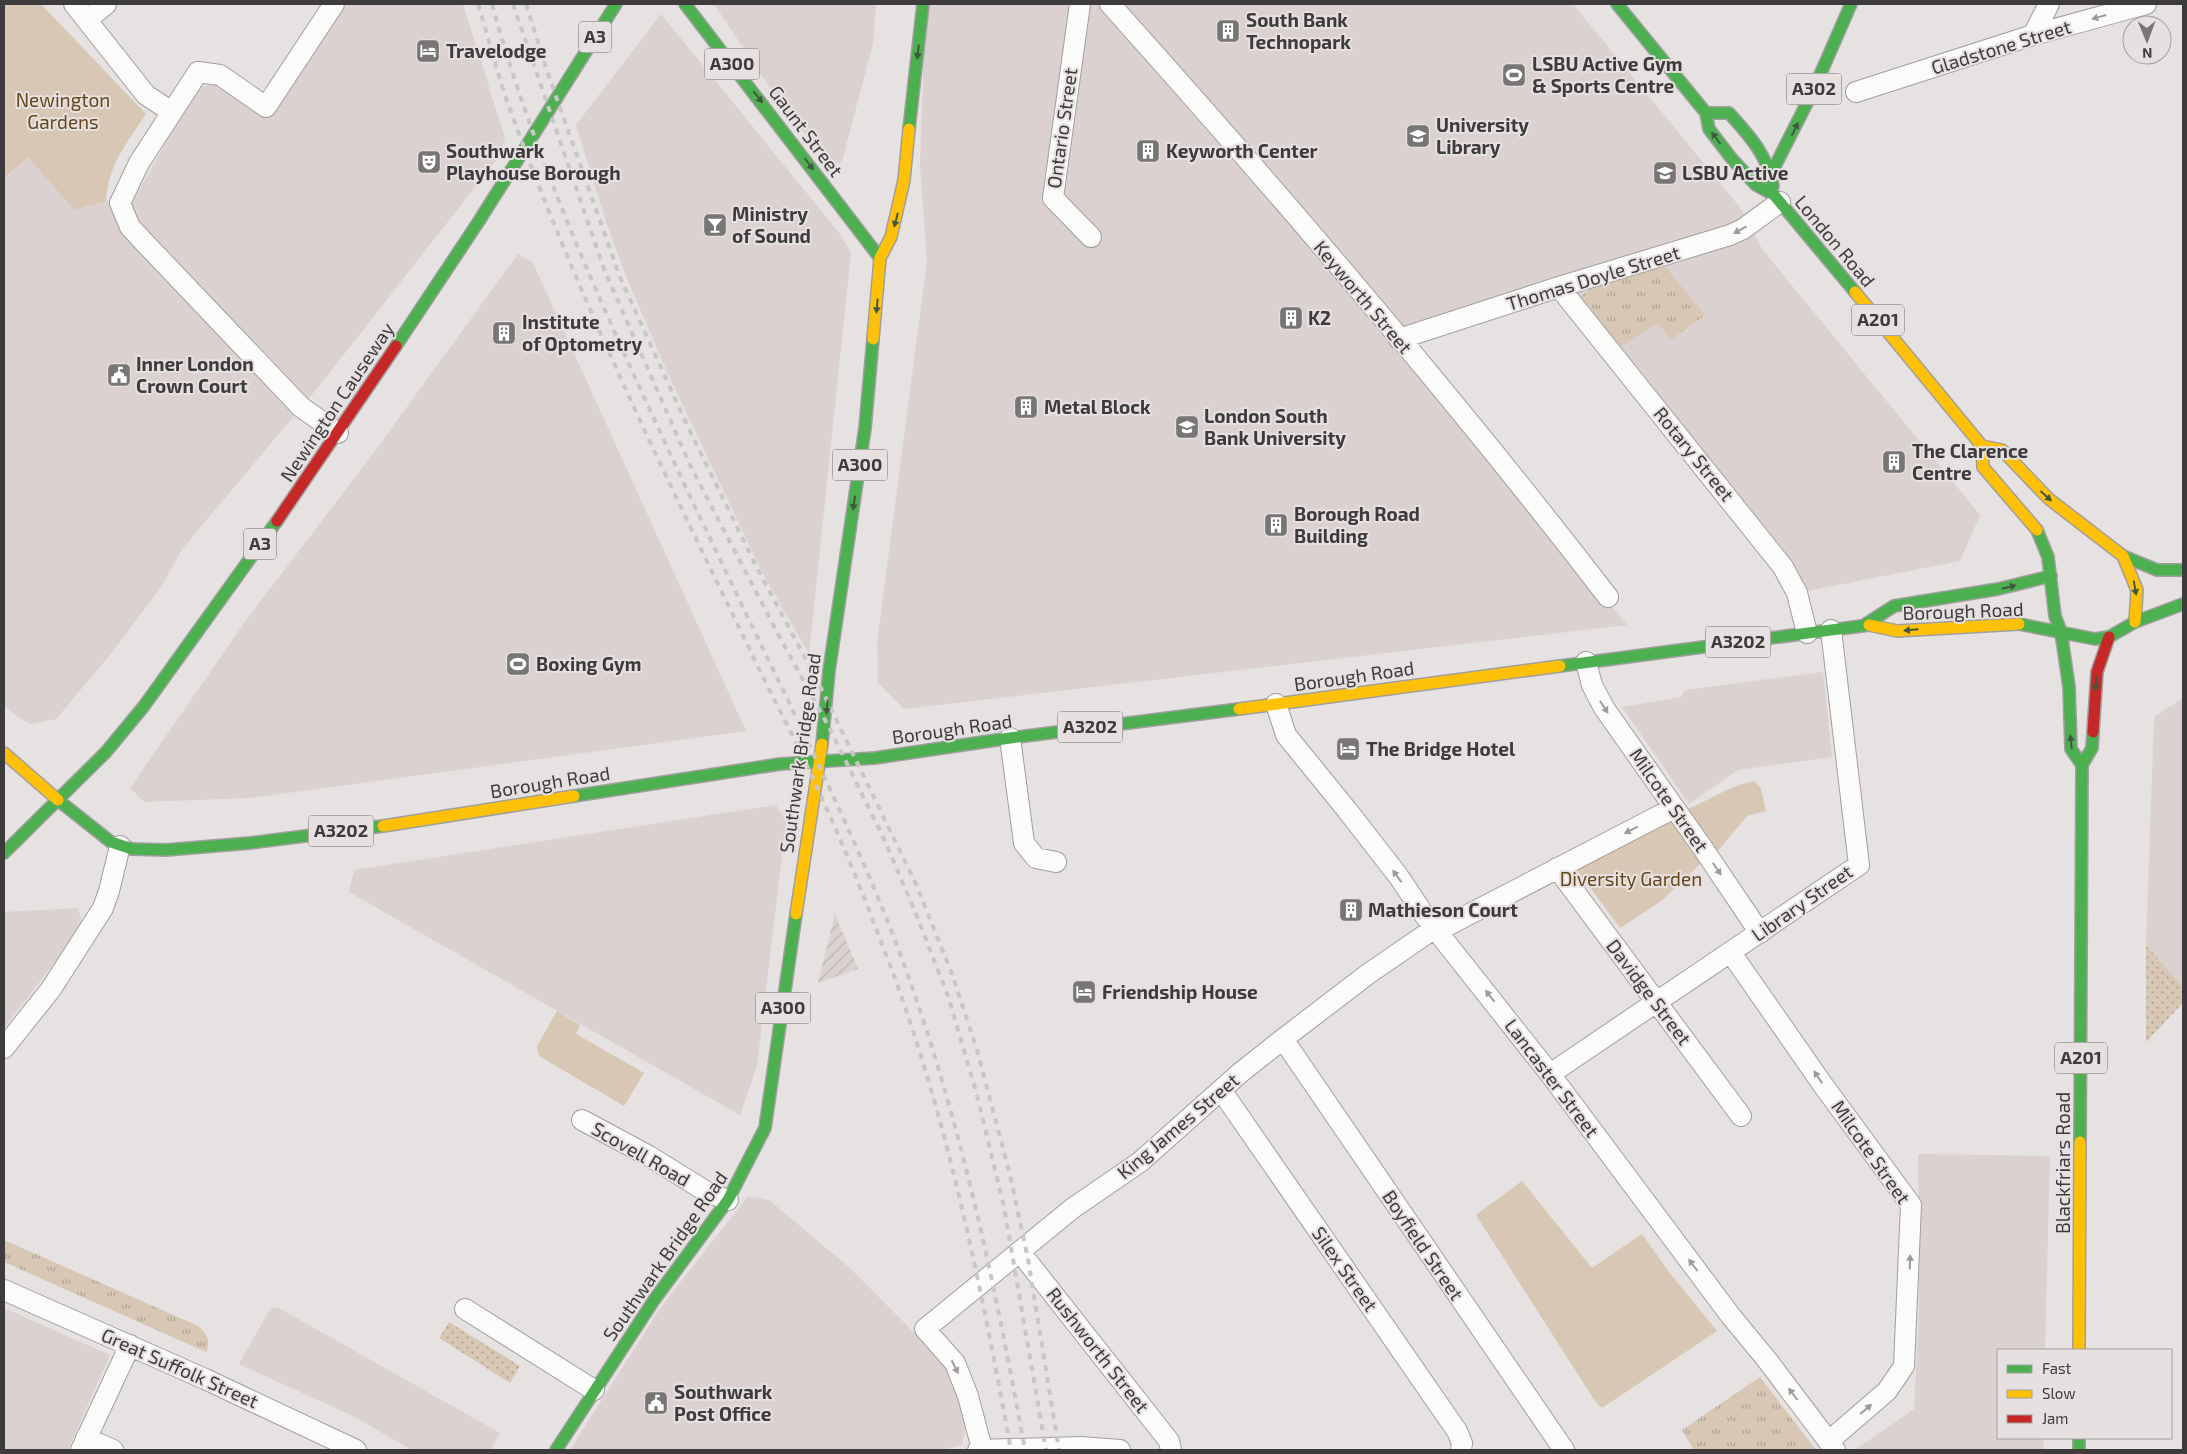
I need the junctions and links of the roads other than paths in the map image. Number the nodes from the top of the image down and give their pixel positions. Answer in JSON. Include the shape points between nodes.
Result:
{"nodes":[{"id":1,"x":74,"y":4,"type":"edge"},
{"id":2,"x":106,"y":4,"type":"edge"},
{"id":3,"x":334,"y":4,"type":"edge"},
{"id":4,"x":616,"y":4,"type":"edge"},
{"id":5,"x":684,"y":4,"type":"edge"},
{"id":6,"x":923,"y":4,"type":"edge"},
{"id":7,"x":1080,"y":4,"type":"edge"},
{"id":8,"x":1110,"y":4,"type":"edge"},
{"id":9,"x":1617,"y":4,"type":"edge"},
{"id":10,"x":1851,"y":4,"type":"edge"},
{"id":11,"x":2049,"y":4,"type":"edge"},
{"id":12,"x":2146,"y":4,"type":"edge"},
{"id":13,"x":87,"y":20,"type":"junction"},
{"id":14,"x":2033,"y":35,"type":"junction"},
{"id":15,"x":1856,"y":92,"type":"dead end"},
{"id":16,"x":172,"y":112,"type":"junction"},
{"id":17,"x":1706,"y":113,"type":"junction"},
{"id":18,"x":1772,"y":172,"type":"junction"},
{"id":19,"x":1777,"y":198,"type":"junction"},
{"id":20,"x":1090,"y":237,"type":"dead end"},
{"id":21,"x":880,"y":258,"type":"junction"},
{"id":22,"x":1559,"y":287,"type":"junction"},
{"id":23,"x":1399,"y":339,"type":"junction"},
{"id":24,"x":338,"y":433,"type":"junction"},
{"id":25,"x":1982,"y":446,"type":"junction"},
{"id":26,"x":2124,"y":556,"type":"junction"},
{"id":27,"x":2183,"y":570,"type":"edge"},
{"id":28,"x":2051,"y":576,"type":"junction"},
{"id":29,"x":1608,"y":597,"type":"dead end"},
{"id":30,"x":2183,"y":604,"type":"edge"},
{"id":31,"x":2135,"y":622,"type":"junction"},
{"id":32,"x":1866,"y":624,"type":"junction"},
{"id":33,"x":1832,"y":630,"type":"junction"},
{"id":34,"x":2061,"y":632,"type":"junction"},
{"id":35,"x":1807,"y":633,"type":"junction"},
{"id":36,"x":2109,"y":637,"type":"junction"},
{"id":37,"x":1586,"y":662,"type":"junction"},
{"id":38,"x":1276,"y":704,"type":"junction"},
{"id":39,"x":1010,"y":738,"type":"junction"},
{"id":40,"x":4,"y":753,"type":"edge"},
{"id":41,"x":819,"y":761,"type":"junction"},
{"id":42,"x":2082,"y":765,"type":"junction"},
{"id":43,"x":58,"y":800,"type":"junction"},
{"id":44,"x":1674,"y":808,"type":"junction"},
{"id":45,"x":120,"y":846,"type":"junction"},
{"id":46,"x":4,"y":853,"type":"edge"},
{"id":47,"x":1056,"y":862,"type":"dead end"},
{"id":48,"x":1557,"y":868,"type":"junction"},
{"id":49,"x":1436,"y":930,"type":"junction"},
{"id":50,"x":1760,"y":933,"type":"junction"},
{"id":51,"x":1731,"y":953,"type":"junction"},
{"id":52,"x":1657,"y":1003,"type":"junction"},
{"id":53,"x":1283,"y":1039,"type":"junction"},
{"id":54,"x":4,"y":1048,"type":"edge"},
{"id":55,"x":1550,"y":1074,"type":"junction"},
{"id":56,"x":1221,"y":1090,"type":"junction"},
{"id":57,"x":1741,"y":1116,"type":"dead end"},
{"id":58,"x":582,"y":1120,"type":"dead end"},
{"id":59,"x":728,"y":1200,"type":"junction"},
{"id":60,"x":1020,"y":1252,"type":"junction"},
{"id":61,"x":4,"y":1290,"type":"edge"},
{"id":62,"x":465,"y":1309,"type":"dead end"},
{"id":63,"x":130,"y":1346,"type":"junction"},
{"id":64,"x":2079,"y":1349,"type":"edge"},
{"id":65,"x":594,"y":1390,"type":"junction"},
{"id":66,"x":84,"y":1444,"type":"edge"},
{"id":67,"x":1832,"y":1446,"type":"edge"},
{"id":68,"x":113,"y":1450,"type":"edge"},
{"id":69,"x":356,"y":1450,"type":"edge"},
{"id":70,"x":556,"y":1450,"type":"edge"},
{"id":71,"x":980,"y":1450,"type":"edge"},
{"id":72,"x":1120,"y":1450,"type":"edge"},
{"id":73,"x":1171,"y":1450,"type":"edge"},
{"id":74,"x":1461,"y":1450,"type":"edge"},
{"id":75,"x":1564,"y":1450,"type":"edge"}],
"edges":[{"from":1,"to":13,"type":"street"},
{"from":2,"to":13,"type":"street"},
{"from":3,"to":16,"type":"street","via":[[266,106],[220,75],[198,72]]},
{"from":4,"to":24,"type":"main road","name":"Newington Causeway","number":"A3","via":[[479,222]]},
{"from":5,"to":21,"type":"main road","name":"Gaunt Street","number":"A300","one_way":true},
{"from":6,"to":21,"type":"main road","name":"Southwark Bridge Road","number":"A300","one_way":true,"via":[[903,185],[891,237]]},
{"from":7,"to":20,"type":"street","name":"Ontario Street","via":[[1053,198]]},
{"from":8,"to":23,"type":"street","name":"Keyworth Street","via":[[1205,110]]},
{"from":9,"to":17,"type":"main road","name":"London Road","number":"A201"},
{"from":18,"to":10,"type":"main road","number":"A302","one_way":true,"via":[[1813,91]]},
{"from":11,"to":14,"type":"street"},
{"from":12,"to":14,"type":"street","name":"Gladstone Street","one_way":true},
{"from":13,"to":16,"type":"street","via":[[146,95]]},
{"from":14,"to":15,"type":"street","name":"Gladstone Street"},
{"from":16,"to":24,"type":"street","via":[[139,163],[120,203],[130,227],[302,407]]},
{"from":17,"to":18,"type":"main road","via":[[1729,113],[1765,156]]},
{"from":19,"to":17,"type":"main road","name":"London Road","number":"A201","one_way":true,"via":[[1756,185],[1732,159],[1709,129]]},
{"from":18,"to":19,"type":"main road","name":"London Road"},
{"from":19,"to":22,"type":"street","name":"Thomas Doyle Street","one_way":true,"via":[[1743,229],[1730,235]]},
{"from":19,"to":25,"type":"main road","name":"London Road","number":"A201"},
{"from":21,"to":41,"type":"main road","name":"Southwark Bridge Road","number":"A300","one_way":true,"via":[[865,428]]},
{"from":22,"to":23,"type":"street","name":"Thomas Doyle Street"},
{"from":22,"to":35,"type":"street","name":"Rotary Street","via":[[1779,562],[1797,593]]},
{"from":23,"to":29,"type":"street","name":"Keyworth Street","via":[[1526,490]]},
{"from":24,"to":43,"type":"main road","name":"Newington Causeway","number":"A3","via":[[144,706],[106,752]]},
{"from":25,"to":26,"type":"main road","one_way":true,"via":[[2002,450],[2049,499]]},
{"from":25,"to":28,"type":"main road","number":"A201","via":[[1983,467],[2036,528]]},
{"from":26,"to":27,"type":"main road","via":[[2157,570]]},
{"from":26,"to":31,"type":"main road","one_way":true,"via":[[2137,590]]},
{"from":32,"to":28,"type":"main road","name":"Borough Road","number":"A3202","one_way":true,"via":[[1894,606],[1998,589]]},
{"from":28,"to":34,"type":"main road","number":"A201","via":[[2055,616]]},
{"from":30,"to":31,"type":"main road"},
{"from":31,"to":36,"type":"main road"},
{"from":32,"to":33,"type":"main road","name":"Borough Road","number":"A3202"},
{"from":34,"to":32,"type":"main road","name":"Borough Road","number":"A3202","one_way":true,"via":[[2015,623],[1897,631]]},
{"from":33,"to":35,"type":"main road","name":"Borough Road","number":"A3202"},
{"from":33,"to":50,"type":"street","name":"Library Street","via":[[1859,865]]},
{"from":34,"to":36,"type":"main road","number":"A3202","via":[[2094,639]]},
{"from":42,"to":34,"type":"main road","name":"Blackfriars Road","number":"A201","one_way":true,"via":[[2071,749],[2070,687]]},
{"from":35,"to":37,"type":"main road","name":"Borough Road","number":"A3202"},
{"from":36,"to":42,"type":"main road","name":"Blackfriars Road","number":"A201","one_way":true,"via":[[2095,687],[2092,748]]},
{"from":37,"to":38,"type":"main road","name":"Borough Road","number":"A3202"},
{"from":37,"to":44,"type":"street","name":"Milcote Street","one_way":true,"via":[[1592,685],[1604,708]]},
{"from":38,"to":39,"type":"main road","name":"Borough Road","number":"A3202"},
{"from":49,"to":38,"type":"street","name":"Lancaster Street","one_way":true,"via":[[1347,810],[1286,735]]},
{"from":39,"to":41,"type":"main road","name":"Borough Road","number":"A3202","via":[[876,758]]},
{"from":39,"to":47,"type":"street","via":[[1024,843],[1036,858]]},
{"from":40,"to":43,"type":"main road","name":"Borough Road"},
{"from":41,"to":45,"type":"main road","name":"Borough Road","number":"A3202","via":[[651,783],[431,820],[260,841],[148,851]]},
{"from":41,"to":59,"type":"main road","name":"Southwark Bridge Road","number":"A300","via":[[768,1114],[761,1138]]},
{"from":42,"to":64,"type":"main road","name":"Blackfriars Road","number":"A201"},
{"from":43,"to":45,"type":"main road","name":"Borough Road","number":"A3202"},
{"from":43,"to":46,"type":"main road","number":"A3"},
{"from":44,"to":48,"type":"street","name":"King James Street","one_way":true},
{"from":44,"to":50,"type":"street","name":"Milcote Street","one_way":true},
{"from":45,"to":54,"type":"street","via":[[103,908],[51,989]]},
{"from":48,"to":49,"type":"street","name":"King James Street"},
{"from":48,"to":52,"type":"street","name":"Davidge Street"},
{"from":49,"to":53,"type":"street","name":"King James Street","via":[[1368,974]]},
{"from":55,"to":49,"type":"street","name":"Lancaster Street","one_way":true},
{"from":50,"to":51,"type":"street","name":"Library Street"},
{"from":51,"to":52,"type":"street","name":"Library Street"},
{"from":67,"to":51,"type":"street","name":"Milcote Street","one_way":true,"via":[[1887,1391],[1904,1366],[1912,1205]]},
{"from":52,"to":55,"type":"street","name":"Library Street"},
{"from":52,"to":57,"type":"street","name":"Davidge Street"},
{"from":53,"to":56,"type":"street","name":"King James Street"},
{"from":53,"to":75,"type":"street","name":"Boyfield Street"},
{"from":67,"to":55,"type":"street","name":"Lancaster Street","one_way":true},
{"from":56,"to":60,"type":"street","name":"King James Street","via":[[1140,1162],[1073,1208]]},
{"from":56,"to":74,"type":"street","name":"Silex Street","via":[[1458,1431]]},
{"from":58,"to":59,"type":"street","name":"Scovell Road","via":[[707,1192]]},
{"from":59,"to":65,"type":"main road","name":"Southwark Bridge Road","number":"A300","via":[[654,1300]]},
{"from":60,"to":71,"type":"street","name":"King James Street","one_way":true,"via":[[925,1330],[955,1363],[968,1396]]},
{"from":60,"to":73,"type":"street","name":"Rushworth Street","via":[[1169,1441]]},
{"from":61,"to":63,"type":"street","name":"Great Suffolk Street"},
{"from":62,"to":65,"type":"street"},
{"from":63,"to":66,"type":"street"},
{"from":63,"to":69,"type":"street","name":"Great Suffolk Street"},
{"from":65,"to":70,"type":"main road","name":"Southwark Bridge Road","number":"A300"},
{"from":66,"to":68,"type":"street"},
{"from":71,"to":72,"type":"street","via":[[1081,1447]]}]}
